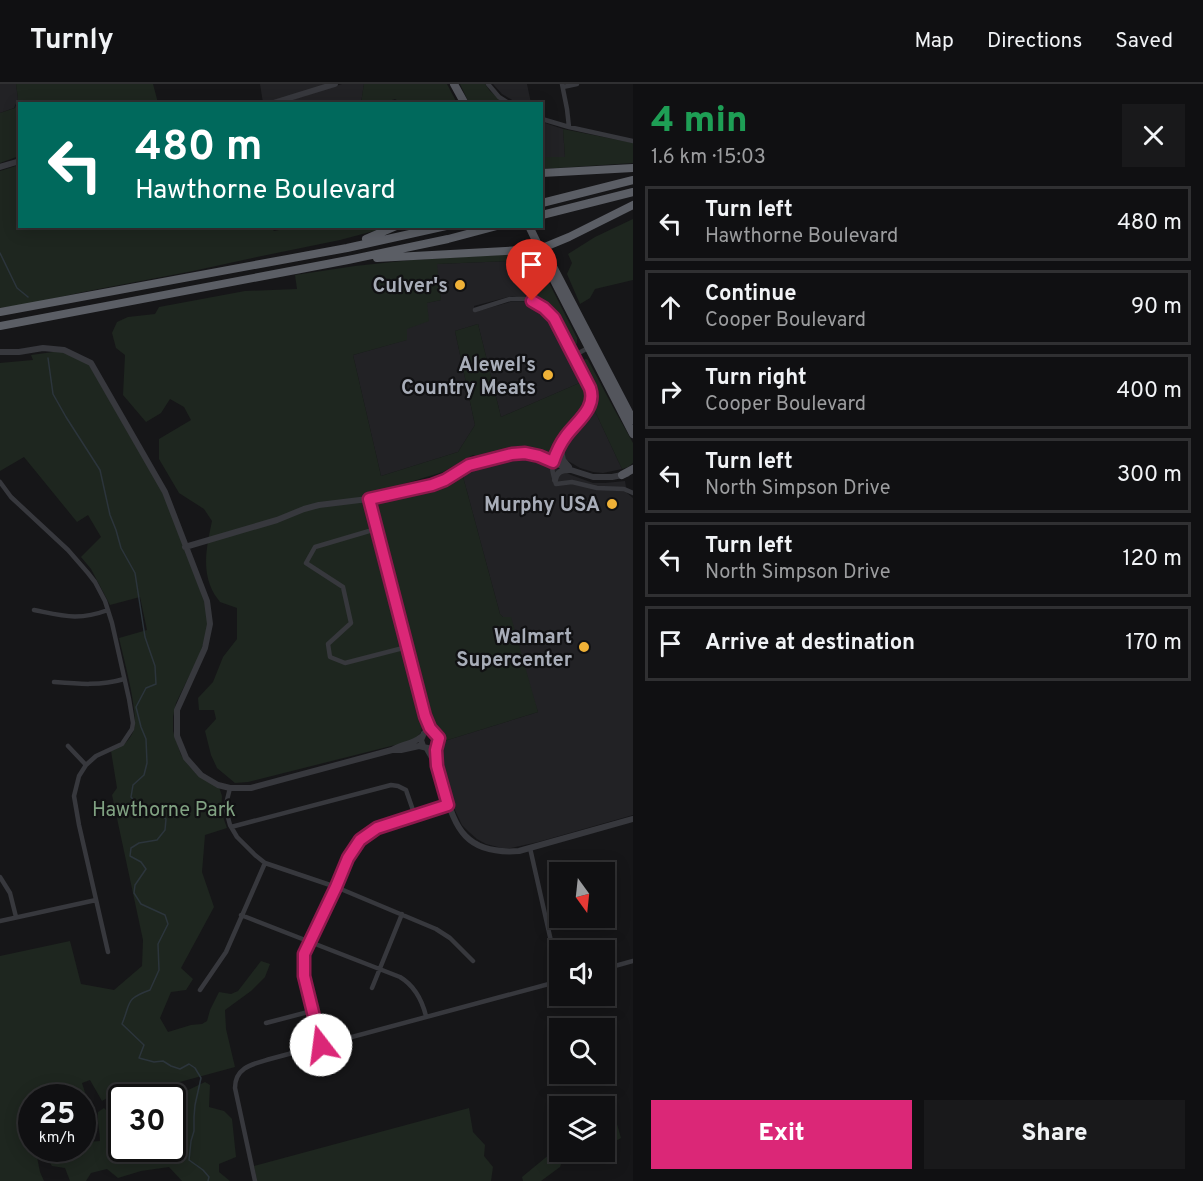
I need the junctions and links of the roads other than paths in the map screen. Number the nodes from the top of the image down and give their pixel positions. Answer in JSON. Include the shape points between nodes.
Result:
{"nodes":[{"id":1,"x":335,"y":84,"type":"edge"},
{"id":2,"x":454,"y":84,"type":"edge"},
{"id":3,"x":488,"y":84,"type":"edge"},
{"id":4,"x":577,"y":84,"type":"edge"},
{"id":5,"x":562,"y":86,"type":"edge"},
{"id":6,"x":276,"y":102,"type":"edge"},
{"id":7,"x":464,"y":102,"type":"edge"},
{"id":8,"x":507,"y":102,"type":"edge"},
{"id":9,"x":543,"y":120,"type":"edge"},
{"id":10,"x":569,"y":127,"type":"junction"},
{"id":11,"x":633,"y":141,"type":"edge"},
{"id":12,"x":18,"y":162,"type":"edge"},
{"id":13,"x":0,"y":167,"type":"edge"},
{"id":14,"x":633,"y":168,"type":"edge"},
{"id":15,"x":543,"y":173,"type":"edge"},
{"id":16,"x":633,"y":180,"type":"edge"},
{"id":17,"x":633,"y":192,"type":"edge"},
{"id":18,"x":543,"y":203,"type":"edge"},
{"id":19,"x":633,"y":205,"type":"edge"},
{"id":20,"x":543,"y":215,"type":"edge"},
{"id":21,"x":392,"y":228,"type":"edge"},
{"id":22,"x":437,"y":228,"type":"edge"},
{"id":23,"x":489,"y":228,"type":"edge"},
{"id":24,"x":530,"y":229,"type":"edge"},
{"id":25,"x":347,"y":248,"type":"junction"},
{"id":26,"x":540,"y":249,"type":"junction"},
{"id":27,"x":348,"y":260,"type":"junction"},
{"id":28,"x":475,"y":310,"type":"dead end"},
{"id":29,"x":0,"y":312,"type":"edge"},
{"id":30,"x":0,"y":326,"type":"edge"},
{"id":31,"x":588,"y":348,"type":"junction"},
{"id":32,"x":0,"y":352,"type":"edge"},
{"id":33,"x":573,"y":356,"type":"junction"},
{"id":34,"x":633,"y":420,"type":"edge"},
{"id":35,"x":633,"y":434,"type":"edge"},
{"id":36,"x":560,"y":445,"type":"junction"},
{"id":37,"x":553,"y":462,"type":"junction"},
{"id":38,"x":571,"y":470,"type":"junction"},
{"id":39,"x":633,"y":473,"type":"edge"},
{"id":40,"x":622,"y":476,"type":"joint"},
{"id":41,"x":555,"y":480,"type":"junction"},
{"id":42,"x":0,"y":482,"type":"edge"},
{"id":43,"x":633,"y":493,"type":"edge"},
{"id":44,"x":369,"y":499,"type":"junction"},
{"id":45,"x":376,"y":530,"type":"junction"},
{"id":46,"x":185,"y":547,"type":"junction"},
{"id":47,"x":34,"y":610,"type":"dead end"},
{"id":48,"x":108,"y":610,"type":"junction"},
{"id":49,"x":407,"y":647,"type":"junction"},
{"id":50,"x":124,"y":680,"type":"junction"},
{"id":51,"x":54,"y":682,"type":"dead end"},
{"id":52,"x":425,"y":716,"type":"junction"},
{"id":53,"x":433,"y":732,"type":"junction"},
{"id":54,"x":422,"y":736,"type":"junction"},
{"id":55,"x":68,"y":746,"type":"dead end"},
{"id":56,"x":437,"y":746,"type":"junction"},
{"id":57,"x":425,"y":748,"type":"junction"},
{"id":58,"x":392,"y":750,"type":"junction"},
{"id":59,"x":86,"y":765,"type":"junction"},
{"id":60,"x":437,"y":766,"type":"junction"},
{"id":61,"x":230,"y":788,"type":"junction"},
{"id":62,"x":448,"y":805,"type":"junction"},
{"id":63,"x":415,"y":816,"type":"junction"},
{"id":64,"x":633,"y":819,"type":"edge"},
{"id":65,"x":231,"y":827,"type":"junction"},
{"id":66,"x":530,"y":848,"type":"junction"},
{"id":67,"x":265,"y":862,"type":"junction"},
{"id":68,"x":0,"y":877,"type":"edge"},
{"id":69,"x":336,"y":887,"type":"junction"},
{"id":70,"x":96,"y":900,"type":"junction"},
{"id":71,"x":402,"y":914,"type":"junction"},
{"id":72,"x":241,"y":915,"type":"junction"},
{"id":73,"x":16,"y":917,"type":"junction"},
{"id":74,"x":0,"y":921,"type":"edge"},
{"id":75,"x":551,"y":940,"type":"edge"},
{"id":76,"x":310,"y":941,"type":"junction"},
{"id":77,"x":108,"y":952,"type":"dead end"},
{"id":78,"x":473,"y":961,"type":"dead end"},
{"id":79,"x":633,"y":961,"type":"edge"},
{"id":80,"x":615,"y":966,"type":"edge"},
{"id":81,"x":381,"y":969,"type":"junction"},
{"id":82,"x":549,"y":984,"type":"edge"},
{"id":83,"x":372,"y":988,"type":"dead end"},
{"id":84,"x":200,"y":990,"type":"dead end"},
{"id":85,"x":312,"y":1011,"type":"junction"},
{"id":86,"x":426,"y":1016,"type":"junction"},
{"id":87,"x":266,"y":1023,"type":"dead end"},
{"id":88,"x":321,"y":1045,"type":"junction"},
{"id":89,"x":255,"y":1181,"type":"edge"}],
"edges":[{"from":1,"to":6,"type":"street"},
{"from":2,"to":7,"type":"main road"},
{"from":3,"to":8,"type":"street"},
{"from":4,"to":5,"type":"street"},
{"from":5,"to":10,"type":"street"},
{"from":9,"to":10,"type":"street"},
{"from":10,"to":11,"type":"street"},
{"from":12,"to":13,"type":"street"},
{"from":14,"to":15,"type":"highway"},
{"from":16,"to":18,"type":"highway"},
{"from":17,"to":20,"type":"highway"},
{"from":19,"to":26,"type":"highway"},
{"from":21,"to":25,"type":"highway"},
{"from":22,"to":25,"type":"highway"},
{"from":23,"to":27,"type":"highway"},
{"from":24,"to":26,"type":"main road"},
{"from":25,"to":29,"type":"highway"},
{"from":26,"to":27,"type":"highway"},
{"from":26,"to":31,"type":"main road"},
{"from":26,"to":34,"type":"main road","via":[[547,255]]},
{"from":27,"to":30,"type":"highway"},
{"from":28,"to":33,"type":"street","via":[[510,299],[539,304],[554,318]]},
{"from":31,"to":33,"type":"street"},
{"from":31,"to":35,"type":"main road"},
{"from":32,"to":46,"type":"street","via":[[64,350],[91,363],[165,492]]},
{"from":33,"to":36,"type":"street","via":[[593,396],[588,409]]},
{"from":36,"to":37,"type":"street"},
{"from":36,"to":38,"type":"street","via":[[563,460]]},
{"from":37,"to":38,"type":"street"},
{"from":37,"to":41,"type":"street"},
{"from":37,"to":44,"type":"street","via":[[525,453],[512,454],[469,465],[432,485]]},
{"from":38,"to":40,"type":"street","via":[[593,477]]},
{"from":38,"to":41,"type":"street","via":[[562,470]]},
{"from":39,"to":40,"type":"main road"},
{"from":41,"to":43,"type":"street","via":[[556,484],[572,482]]},
{"from":42,"to":48,"type":"street","via":[[76,558],[95,582]]},
{"from":44,"to":45,"type":"street"},
{"from":44,"to":46,"type":"street","via":[[319,505]]},
{"from":45,"to":49,"type":"street"},
{"from":45,"to":49,"type":"street","via":[[315,547],[306,563],[343,587],[351,623],[328,644],[330,657],[345,663]]},
{"from":46,"to":61,"type":"street","via":[[207,601],[210,624],[205,648],[177,710],[177,736],[186,759],[201,775]]},
{"from":47,"to":48,"type":"street","via":[[76,618]]},
{"from":48,"to":50,"type":"street"},
{"from":49,"to":52,"type":"street"},
{"from":50,"to":51,"type":"street"},
{"from":50,"to":59,"type":"street","via":[[132,729],[122,744]]},
{"from":52,"to":53,"type":"street"},
{"from":52,"to":54,"type":"street"},
{"from":53,"to":54,"type":"street"},
{"from":53,"to":56,"type":"street","via":[[439,738]]},
{"from":54,"to":57,"type":"street"},
{"from":54,"to":58,"type":"street"},
{"from":55,"to":59,"type":"street"},
{"from":56,"to":57,"type":"street"},
{"from":56,"to":60,"type":"street"},
{"from":57,"to":58,"type":"street"},
{"from":57,"to":60,"type":"street"},
{"from":58,"to":61,"type":"street","via":[[251,788]]},
{"from":59,"to":70,"type":"street","via":[[74,796]]},
{"from":60,"to":62,"type":"street"},
{"from":61,"to":65,"type":"street","via":[[226,810]]},
{"from":62,"to":63,"type":"street"},
{"from":62,"to":66,"type":"street","via":[[458,826],[479,846],[500,852]]},
{"from":63,"to":65,"type":"street","via":[[406,790],[391,785]]},
{"from":63,"to":69,"type":"street","via":[[377,828],[360,840]]},
{"from":64,"to":66,"type":"street"},
{"from":65,"to":67,"type":"street","via":[[245,846]]},
{"from":66,"to":75,"type":"street"},
{"from":67,"to":69,"type":"street"},
{"from":67,"to":72,"type":"street"},
{"from":68,"to":73,"type":"street","via":[[10,893]]},
{"from":69,"to":71,"type":"street"},
{"from":69,"to":76,"type":"street"},
{"from":70,"to":73,"type":"street"},
{"from":70,"to":77,"type":"street"},
{"from":71,"to":78,"type":"street","via":[[450,938]]},
{"from":71,"to":81,"type":"street"},
{"from":72,"to":76,"type":"street"},
{"from":72,"to":84,"type":"street","via":[[226,952]]},
{"from":73,"to":74,"type":"street"},
{"from":76,"to":81,"type":"street"},
{"from":76,"to":85,"type":"street","via":[[303,964]]},
{"from":79,"to":80,"type":"street"},
{"from":81,"to":83,"type":"street"},
{"from":81,"to":86,"type":"street","via":[[408,981]]},
{"from":82,"to":86,"type":"street"},
{"from":85,"to":87,"type":"street"},
{"from":85,"to":88,"type":"street"},
{"from":86,"to":88,"type":"street"},
{"from":88,"to":89,"type":"street","via":[[248,1065],[235,1081]]}]}
